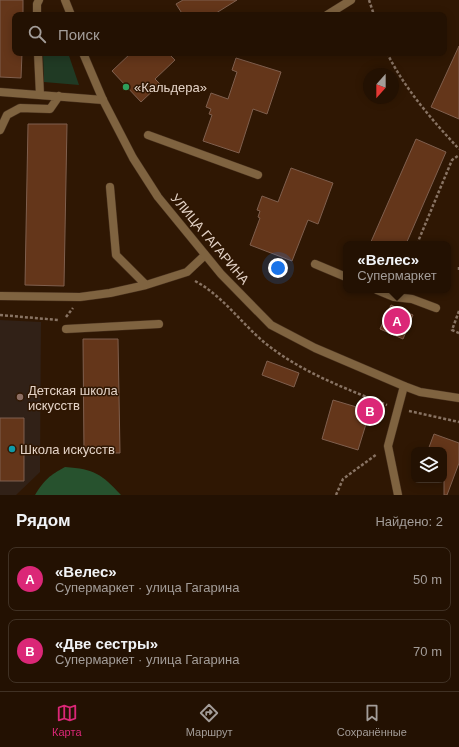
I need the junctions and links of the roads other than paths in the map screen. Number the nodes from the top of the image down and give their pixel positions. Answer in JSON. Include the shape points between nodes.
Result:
{"nodes":[{"id":1,"x":39,"y":0,"type":"edge"},
{"id":2,"x":65,"y":0,"type":"edge"},
{"id":3,"x":351,"y":0,"type":"edge"},
{"id":4,"x":37,"y":12,"type":"edge"},
{"id":5,"x":70,"y":12,"type":"edge"},
{"id":6,"x":332,"y":12,"type":"edge"},
{"id":7,"x":38,"y":56,"type":"edge"},
{"id":8,"x":84,"y":56,"type":"edge"},
{"id":9,"x":0,"y":92,"type":"edge"},
{"id":10,"x":40,"y":94,"type":"junction"},
{"id":11,"x":59,"y":96,"type":"junction"},
{"id":12,"x":103,"y":100,"type":"junction"},
{"id":13,"x":0,"y":130,"type":"edge"},
{"id":14,"x":148,"y":135,"type":"dead end"},
{"id":15,"x":258,"y":175,"type":"dead end"},
{"id":16,"x":110,"y":187,"type":"dead end"},
{"id":17,"x":205,"y":255,"type":"junction"},
{"id":18,"x":315,"y":264,"type":"dead end"},
{"id":19,"x":343,"y":276,"type":"edge"},
{"id":20,"x":146,"y":285,"type":"junction"},
{"id":21,"x":384,"y":293,"type":"edge"},
{"id":22,"x":0,"y":296,"type":"edge"},
{"id":23,"x":436,"y":308,"type":"dead end"},
{"id":24,"x":159,"y":324,"type":"dead end"},
{"id":25,"x":66,"y":329,"type":"dead end"},
{"id":26,"x":404,"y":386,"type":"junction"},
{"id":27,"x":459,"y":398,"type":"edge"},
{"id":28,"x":398,"y":495,"type":"edge"}],
"edges":[{"from":1,"to":4,"type":"street"},
{"from":2,"to":5,"type":"street"},
{"from":3,"to":6,"type":"street"},
{"from":7,"to":10,"type":"street"},
{"from":8,"to":12,"type":"street","name":"УЛИЦА ГАГАРИНА"},
{"from":9,"to":10,"type":"street"},
{"from":10,"to":11,"type":"street"},
{"from":11,"to":12,"type":"street"},
{"from":11,"to":13,"type":"street","via":[[50,109],[20,108],[7,115]]},
{"from":12,"to":17,"type":"street","name":"УЛИЦА ГАГАРИНА","via":[[133,158],[158,197]]},
{"from":14,"to":15,"type":"street"},
{"from":16,"to":20,"type":"street","via":[[116,255]]},
{"from":17,"to":20,"type":"street","via":[[187,272]]},
{"from":17,"to":26,"type":"street","name":"УЛИЦА ГАГАРИНА","via":[[277,329]]},
{"from":18,"to":19,"type":"street"},
{"from":20,"to":22,"type":"street","via":[[80,297]]},
{"from":21,"to":23,"type":"street"},
{"from":24,"to":25,"type":"street"},
{"from":26,"to":27,"type":"street","name":"УЛИЦА ГАГАРИНА","via":[[420,392]]},
{"from":26,"to":28,"type":"street","via":[[388,446]]}]}
